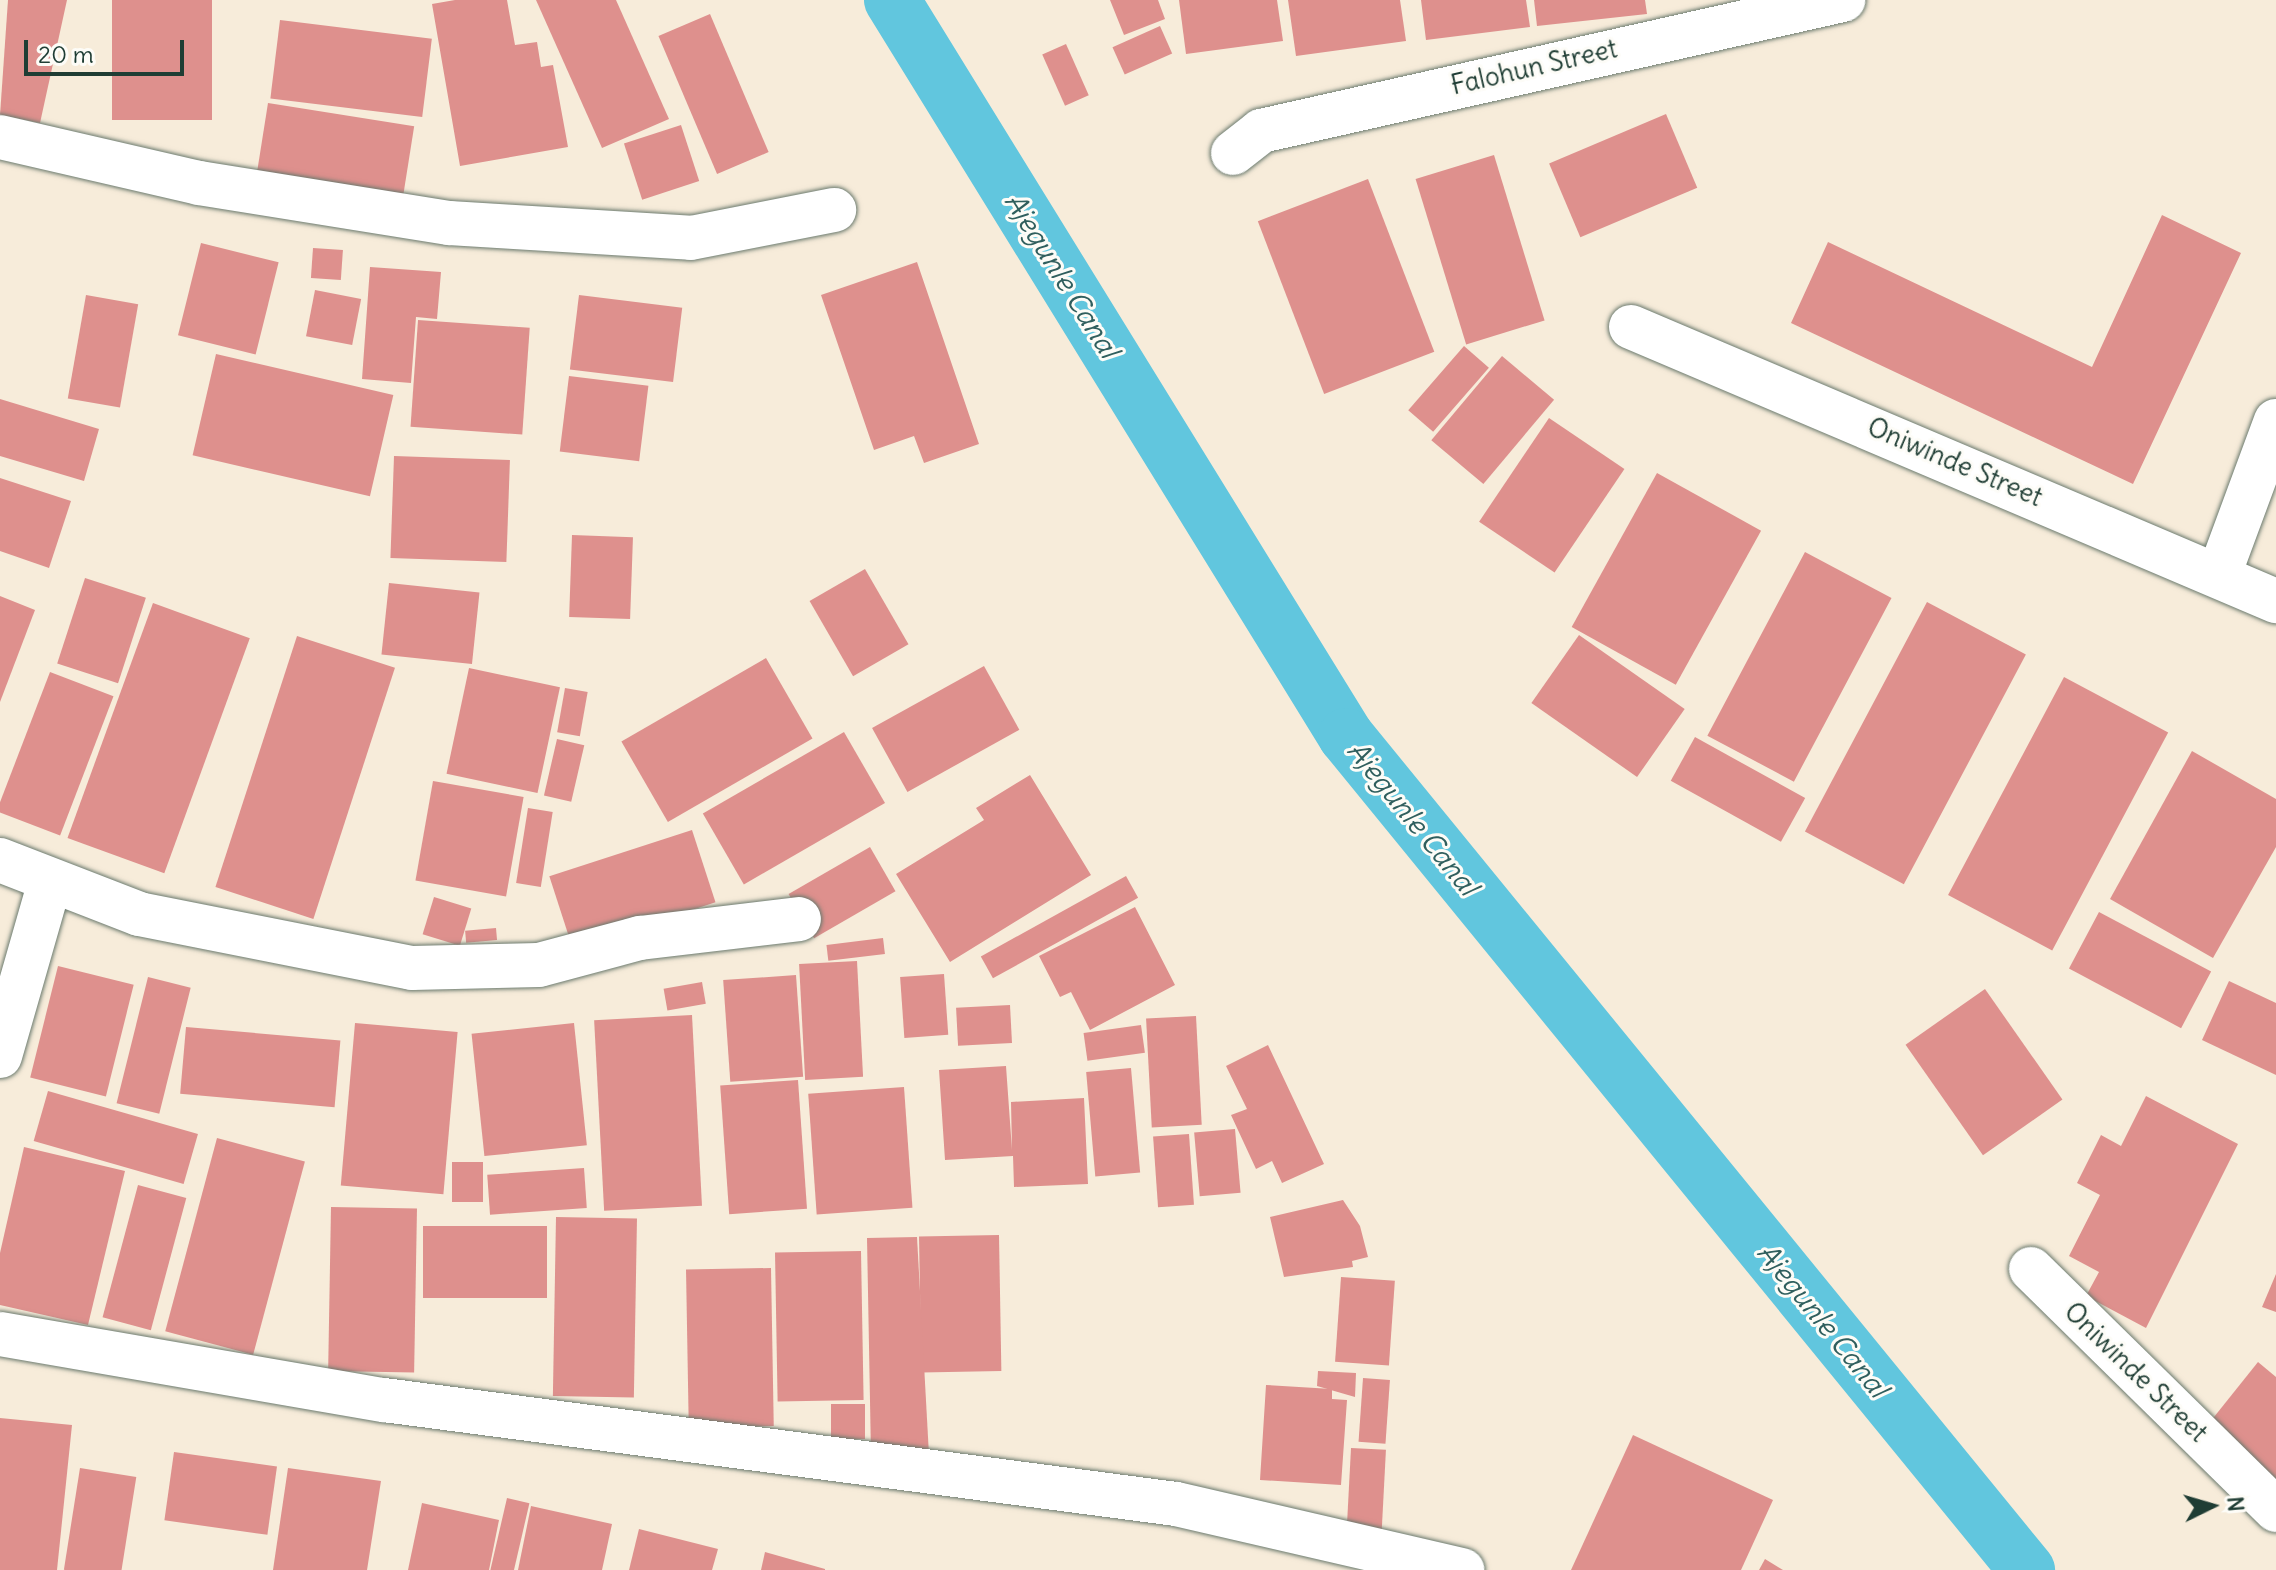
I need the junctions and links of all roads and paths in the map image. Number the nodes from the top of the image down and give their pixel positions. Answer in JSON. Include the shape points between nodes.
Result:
{"nodes":[{"id":1,"x":1843,"y":0,"type":"edge"},
{"id":2,"x":1770,"y":6,"type":"edge"},
{"id":3,"x":0,"y":137,"type":"edge"},
{"id":4,"x":1233,"y":153,"type":"dead end"},
{"id":5,"x":834,"y":210,"type":"dead end"},
{"id":6,"x":1631,"y":327,"type":"dead end"},
{"id":7,"x":2276,"y":421,"type":"edge"},
{"id":8,"x":2220,"y":572,"type":"junction"},
{"id":9,"x":2276,"y":601,"type":"edge"},
{"id":10,"x":0,"y":860,"type":"edge"},
{"id":11,"x":50,"y":882,"type":"junction"},
{"id":12,"x":799,"y":919,"type":"dead end"},
{"id":13,"x":0,"y":1056,"type":"edge"},
{"id":14,"x":2031,"y":1269,"type":"dead end"},
{"id":15,"x":0,"y":1334,"type":"edge"},
{"id":16,"x":2276,"y":1510,"type":"edge"},
{"id":17,"x":1462,"y":1570,"type":"edge"}],
"edges":[{"from":1,"to":2,"type":"street","name":"Falohun Street"},
{"from":2,"to":4,"type":"street","name":"Falohun Street","via":[[1261,131]]},
{"from":3,"to":5,"type":"street","via":[[199,183],[449,223],[691,238]]},
{"from":6,"to":8,"type":"street","name":"Oniwinde Street"},
{"from":7,"to":8,"type":"street"},
{"from":8,"to":9,"type":"street","name":"Oniwinde Street"},
{"from":10,"to":11,"type":"street"},
{"from":11,"to":12,"type":"street","via":[[139,914],[412,968],[539,965],[640,938]]},
{"from":11,"to":13,"type":"street"},
{"from":14,"to":16,"type":"street","name":"Oniwinde Street"},
{"from":15,"to":17,"type":"street","via":[[384,1400],[1176,1504]]}]}
